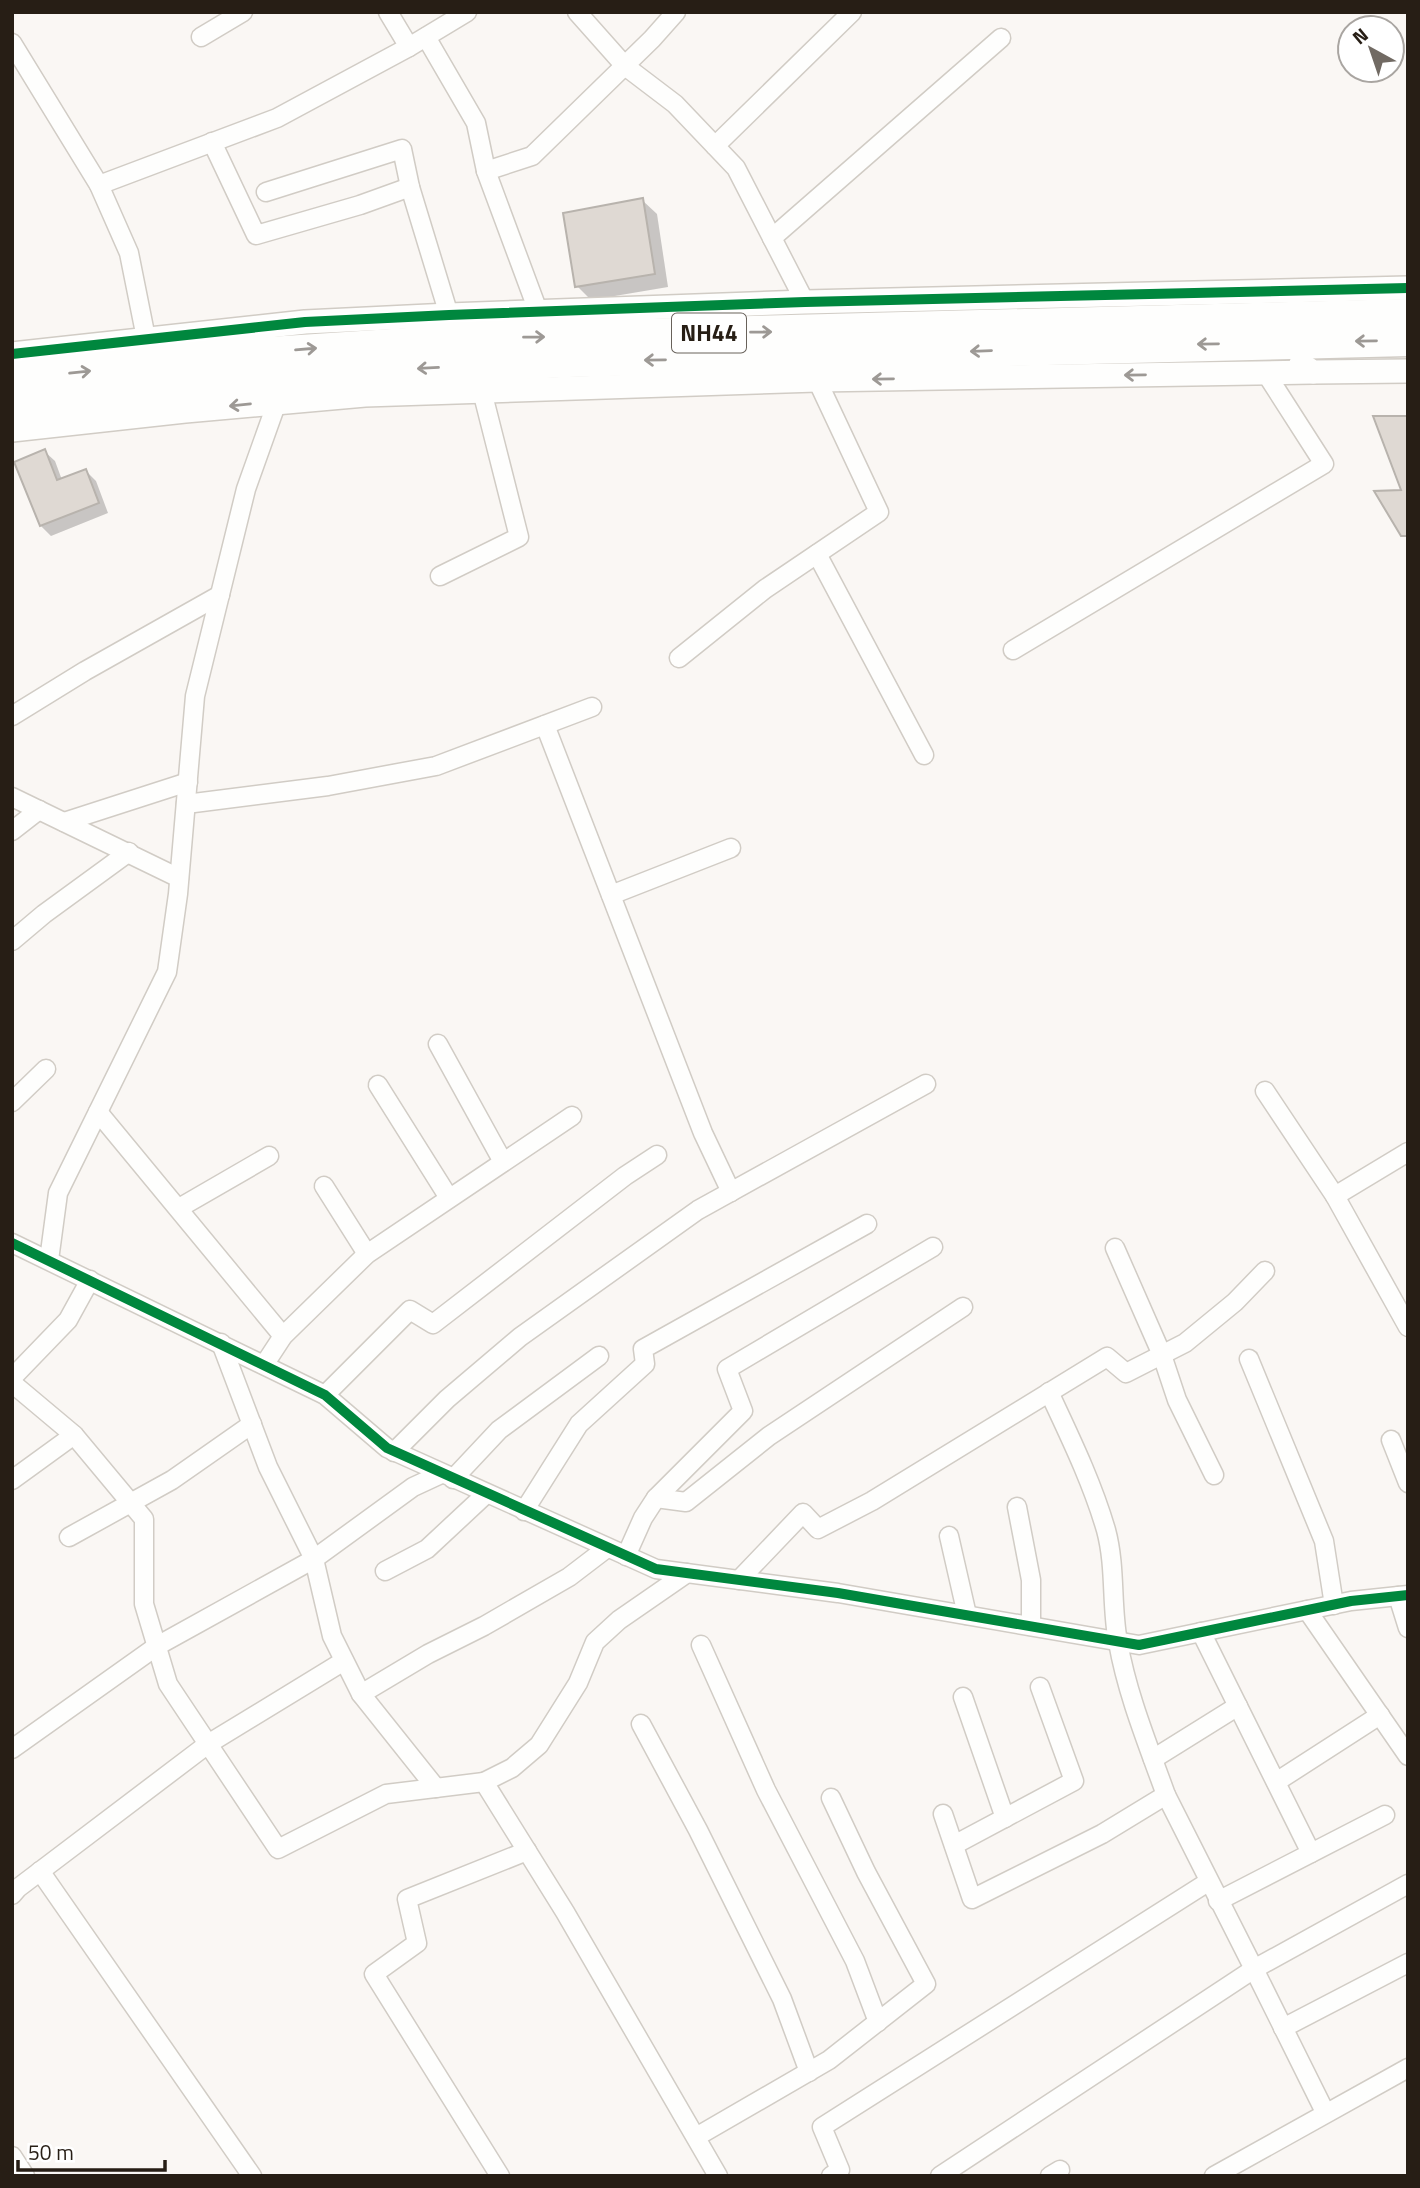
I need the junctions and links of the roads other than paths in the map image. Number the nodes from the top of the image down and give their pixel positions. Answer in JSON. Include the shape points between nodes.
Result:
{"nodes":[{"id":1,"x":243,"y":12,"type":"edge"},
{"id":2,"x":388,"y":12,"type":"edge"},
{"id":3,"x":467,"y":12,"type":"edge"},
{"id":4,"x":577,"y":12,"type":"edge"},
{"id":5,"x":677,"y":12,"type":"edge"},
{"id":6,"x":852,"y":12,"type":"edge"},
{"id":7,"x":201,"y":37,"type":"dead end"},
{"id":8,"x":426,"y":37,"type":"junction"},
{"id":9,"x":1001,"y":38,"type":"dead end"},
{"id":10,"x":12,"y":43,"type":"edge"},
{"id":11,"x":409,"y":47,"type":"junction"},
{"id":12,"x":625,"y":66,"type":"junction"},
{"id":13,"x":212,"y":142,"type":"junction"},
{"id":14,"x":715,"y":146,"type":"junction"},
{"id":15,"x":486,"y":171,"type":"junction"},
{"id":16,"x":99,"y":185,"type":"junction"},
{"id":17,"x":410,"y":187,"type":"junction"},
{"id":18,"x":266,"y":192,"type":"dead end"},
{"id":19,"x":772,"y":238,"type":"junction"},
{"id":20,"x":1408,"y":288,"type":"edge"},
{"id":21,"x":805,"y":302,"type":"junction"},
{"id":22,"x":538,"y":311,"type":"junction"},
{"id":23,"x":1408,"y":314,"type":"edge"},
{"id":24,"x":449,"y":315,"type":"junction"},
{"id":25,"x":146,"y":338,"type":"junction"},
{"id":26,"x":1408,"y":341,"type":"edge"},
{"id":27,"x":1277,"y":350,"type":"junction"},
{"id":28,"x":12,"y":354,"type":"edge"},
{"id":29,"x":1408,"y":371,"type":"edge"},
{"id":30,"x":1259,"y":372,"type":"junction"},
{"id":31,"x":1313,"y":372,"type":"junction"},
{"id":32,"x":12,"y":380,"type":"edge"},
{"id":33,"x":817,"y":380,"type":"junction"},
{"id":34,"x":482,"y":391,"type":"junction"},
{"id":35,"x":277,"y":401,"type":"junction"},
{"id":36,"x":12,"y":405,"type":"edge"},
{"id":37,"x":12,"y":430,"type":"edge"},
{"id":38,"x":817,"y":554,"type":"junction"},
{"id":39,"x":440,"y":576,"type":"dead end"},
{"id":40,"x":220,"y":595,"type":"junction"},
{"id":41,"x":1013,"y":650,"type":"dead end"},
{"id":42,"x":679,"y":658,"type":"dead end"},
{"id":43,"x":592,"y":707,"type":"dead end"},
{"id":44,"x":12,"y":716,"type":"edge"},
{"id":45,"x":545,"y":725,"type":"junction"},
{"id":46,"x":924,"y":755,"type":"dead end"},
{"id":47,"x":188,"y":782,"type":"junction"},
{"id":48,"x":12,"y":797,"type":"edge"},
{"id":49,"x":186,"y":804,"type":"junction"},
{"id":50,"x":39,"y":810,"type":"junction"},
{"id":51,"x":64,"y":822,"type":"junction"},
{"id":52,"x":12,"y":831,"type":"edge"},
{"id":53,"x":731,"y":848,"type":"dead end"},
{"id":54,"x":129,"y":852,"type":"junction"},
{"id":55,"x":179,"y":878,"type":"junction"},
{"id":56,"x":611,"y":895,"type":"junction"},
{"id":57,"x":12,"y":941,"type":"edge"},
{"id":58,"x":438,"y":1044,"type":"dead end"},
{"id":59,"x":46,"y":1069,"type":"dead end"},
{"id":60,"x":926,"y":1084,"type":"dead end"},
{"id":61,"x":378,"y":1085,"type":"dead end"},
{"id":62,"x":1265,"y":1091,"type":"dead end"},
{"id":63,"x":12,"y":1102,"type":"edge"},
{"id":64,"x":98,"y":1112,"type":"junction"},
{"id":65,"x":572,"y":1116,"type":"dead end"},
{"id":66,"x":1408,"y":1152,"type":"edge"},
{"id":67,"x":657,"y":1155,"type":"dead end"},
{"id":68,"x":269,"y":1156,"type":"dead end"},
{"id":69,"x":503,"y":1162,"type":"junction"},
{"id":70,"x":324,"y":1186,"type":"dead end"},
{"id":71,"x":731,"y":1192,"type":"junction"},
{"id":72,"x":1335,"y":1196,"type":"junction"},
{"id":73,"x":449,"y":1198,"type":"junction"},
{"id":74,"x":179,"y":1208,"type":"junction"},
{"id":75,"x":867,"y":1224,"type":"dead end"},
{"id":76,"x":12,"y":1243,"type":"edge"},
{"id":77,"x":933,"y":1247,"type":"dead end"},
{"id":78,"x":1115,"y":1248,"type":"dead end"},
{"id":79,"x":367,"y":1254,"type":"junction"},
{"id":80,"x":49,"y":1260,"type":"junction"},
{"id":81,"x":1265,"y":1271,"type":"dead end"},
{"id":82,"x":90,"y":1280,"type":"junction"},
{"id":83,"x":963,"y":1307,"type":"dead end"},
{"id":84,"x":1403,"y":1307,"type":"edge"},
{"id":85,"x":1408,"y":1327,"type":"edge"},
{"id":86,"x":283,"y":1336,"type":"junction"},
{"id":87,"x":221,"y":1343,"type":"junction"},
{"id":88,"x":1162,"y":1355,"type":"junction"},
{"id":89,"x":599,"y":1356,"type":"dead end"},
{"id":90,"x":1249,"y":1359,"type":"dead end"},
{"id":91,"x":264,"y":1365,"type":"junction"},
{"id":92,"x":12,"y":1380,"type":"edge"},
{"id":93,"x":1049,"y":1392,"type":"junction"},
{"id":94,"x":325,"y":1395,"type":"junction"},
{"id":95,"x":252,"y":1424,"type":"junction"},
{"id":96,"x":74,"y":1435,"type":"junction"},
{"id":97,"x":1391,"y":1440,"type":"dead end"},
{"id":98,"x":394,"y":1452,"type":"junction"},
{"id":99,"x":1214,"y":1475,"type":"dead end"},
{"id":100,"x":447,"y":1476,"type":"junction"},
{"id":101,"x":12,"y":1480,"type":"edge"},
{"id":102,"x":1408,"y":1483,"type":"edge"},
{"id":103,"x":486,"y":1494,"type":"junction"},
{"id":104,"x":656,"y":1498,"type":"junction"},
{"id":105,"x":132,"y":1503,"type":"junction"},
{"id":106,"x":1017,"y":1507,"type":"dead end"},
{"id":107,"x":524,"y":1511,"type":"junction"},
{"id":108,"x":949,"y":1536,"type":"dead end"},
{"id":109,"x":69,"y":1537,"type":"dead end"},
{"id":110,"x":607,"y":1548,"type":"junction"},
{"id":111,"x":626,"y":1556,"type":"junction"},
{"id":112,"x":314,"y":1559,"type":"junction"},
{"id":113,"x":385,"y":1571,"type":"dead end"},
{"id":114,"x":687,"y":1573,"type":"junction"},
{"id":115,"x":739,"y":1580,"type":"junction"},
{"id":116,"x":1403,"y":1595,"type":"edge"},
{"id":117,"x":1334,"y":1605,"type":"junction"},
{"id":118,"x":1307,"y":1610,"type":"junction"},
{"id":119,"x":967,"y":1615,"type":"junction"},
{"id":120,"x":1031,"y":1626,"type":"junction"},
{"id":121,"x":1408,"y":1628,"type":"edge"},
{"id":122,"x":1201,"y":1632,"type":"junction"},
{"id":123,"x":1117,"y":1641,"type":"junction"},
{"id":124,"x":701,"y":1645,"type":"dead end"},
{"id":125,"x":157,"y":1646,"type":"junction"},
{"id":126,"x":344,"y":1661,"type":"junction"},
{"id":127,"x":1040,"y":1687,"type":"dead end"},
{"id":128,"x":361,"y":1694,"type":"junction"},
{"id":129,"x":963,"y":1697,"type":"dead end"},
{"id":130,"x":1238,"y":1706,"type":"junction"},
{"id":131,"x":1380,"y":1716,"type":"junction"},
{"id":132,"x":641,"y":1724,"type":"dead end"},
{"id":133,"x":208,"y":1744,"type":"junction"},
{"id":134,"x":1405,"y":1746,"type":"edge"},
{"id":135,"x":12,"y":1749,"type":"edge"},
{"id":136,"x":1153,"y":1759,"type":"junction"},
{"id":137,"x":484,"y":1782,"type":"junction"},
{"id":138,"x":1276,"y":1782,"type":"junction"},
{"id":139,"x":436,"y":1788,"type":"junction"},
{"id":140,"x":1166,"y":1795,"type":"junction"},
{"id":141,"x":831,"y":1798,"type":"dead end"},
{"id":142,"x":943,"y":1814,"type":"dead end"},
{"id":143,"x":1385,"y":1815,"type":"dead end"},
{"id":144,"x":1005,"y":1818,"type":"junction"},
{"id":145,"x":954,"y":1845,"type":"junction"},
{"id":146,"x":527,"y":1851,"type":"junction"},
{"id":147,"x":1311,"y":1853,"type":"junction"},
{"id":148,"x":40,"y":1871,"type":"junction"},
{"id":149,"x":1208,"y":1882,"type":"junction"},
{"id":150,"x":1408,"y":1884,"type":"edge"},
{"id":151,"x":12,"y":1895,"type":"edge"},
{"id":152,"x":1218,"y":1901,"type":"junction"},
{"id":153,"x":1408,"y":1963,"type":"edge"},
{"id":154,"x":1254,"y":1969,"type":"junction"},
{"id":155,"x":878,"y":2022,"type":"junction"},
{"id":156,"x":1283,"y":2028,"type":"junction"},
{"id":157,"x":1408,"y":2068,"type":"edge"},
{"id":158,"x":809,"y":2072,"type":"junction"},
{"id":159,"x":1325,"y":2112,"type":"junction"},
{"id":160,"x":696,"y":2137,"type":"junction"},
{"id":161,"x":12,"y":2157,"type":"edge"},
{"id":162,"x":26,"y":2176,"type":"edge"},
{"id":163,"x":251,"y":2176,"type":"edge"},
{"id":164,"x":500,"y":2176,"type":"edge"},
{"id":165,"x":718,"y":2176,"type":"edge"},
{"id":166,"x":831,"y":2176,"type":"edge"},
{"id":167,"x":940,"y":2176,"type":"edge"},
{"id":168,"x":1214,"y":2176,"type":"edge"}],
"edges":[{"from":1,"to":7,"type":"street"},
{"from":2,"to":11,"type":"street"},
{"from":3,"to":8,"type":"street"},
{"from":4,"to":12,"type":"street"},
{"from":5,"to":12,"type":"street"},
{"from":6,"to":14,"type":"street"},
{"from":8,"to":11,"type":"street"},
{"from":8,"to":15,"type":"street","via":[[476,124]]},
{"from":9,"to":19,"type":"street"},
{"from":10,"to":16,"type":"street"},
{"from":11,"to":13,"type":"street","via":[[277,118]]},
{"from":12,"to":14,"type":"street","via":[[675,104]]},
{"from":12,"to":15,"type":"street","via":[[532,156]]},
{"from":13,"to":16,"type":"street"},
{"from":13,"to":17,"type":"street","via":[[256,235]]},
{"from":14,"to":19,"type":"street","via":[[736,168]]},
{"from":15,"to":22,"type":"street"},
{"from":16,"to":25,"type":"street","via":[[129,253]]},
{"from":17,"to":18,"type":"street","via":[[401,149]]},
{"from":17,"to":24,"type":"street"},
{"from":19,"to":21,"type":"street"},
{"from":20,"to":21,"type":"street"},
{"from":21,"to":22,"type":"street"},
{"from":22,"to":24,"type":"street"},
{"from":32,"to":23,"type":"highway","number":"NH44","one_way":true,"via":[[238,354],[484,338]]},
{"from":24,"to":25,"type":"street","via":[[305,322]]},
{"from":25,"to":28,"type":"street"},
{"from":26,"to":27,"type":"highway","number":"NH44","one_way":true,"via":[[1325,342]]},
{"from":27,"to":30,"type":"street"},
{"from":27,"to":31,"type":"street"},
{"from":27,"to":36,"type":"highway","number":"NH44","one_way":true,"via":[[568,362],[234,381]]},
{"from":29,"to":31,"type":"street"},
{"from":30,"to":31,"type":"street"},
{"from":30,"to":33,"type":"street","one_way":true},
{"from":30,"to":41,"type":"street","via":[[1324,464]]},
{"from":33,"to":34,"type":"street"},
{"from":33,"to":38,"type":"street","via":[[879,512]]},
{"from":34,"to":35,"type":"street"},
{"from":34,"to":39,"type":"street","via":[[519,537]]},
{"from":35,"to":37,"type":"street","one_way":true},
{"from":35,"to":40,"type":"street","via":[[246,489]]},
{"from":38,"to":42,"type":"street"},
{"from":38,"to":46,"type":"street"},
{"from":40,"to":44,"type":"street"},
{"from":40,"to":47,"type":"street","via":[[195,696]]},
{"from":43,"to":45,"type":"street"},
{"from":45,"to":49,"type":"street","via":[[436,766],[328,786]]},
{"from":45,"to":56,"type":"street"},
{"from":47,"to":49,"type":"street"},
{"from":47,"to":51,"type":"street"},
{"from":48,"to":50,"type":"street"},
{"from":49,"to":55,"type":"street"},
{"from":50,"to":51,"type":"street"},
{"from":50,"to":52,"type":"street"},
{"from":51,"to":54,"type":"street"},
{"from":53,"to":56,"type":"street"},
{"from":54,"to":55,"type":"street"},
{"from":54,"to":57,"type":"street"},
{"from":55,"to":64,"type":"street","via":[[167,972]]},
{"from":56,"to":71,"type":"street","via":[[703,1133]]},
{"from":58,"to":69,"type":"street"},
{"from":59,"to":63,"type":"street"},
{"from":60,"to":71,"type":"street"},
{"from":61,"to":73,"type":"street"},
{"from":62,"to":72,"type":"street"},
{"from":64,"to":74,"type":"street"},
{"from":64,"to":80,"type":"street","via":[[58,1192]]},
{"from":65,"to":69,"type":"street"},
{"from":66,"to":72,"type":"street"},
{"from":67,"to":94,"type":"street","via":[[433,1324],[410,1310]]},
{"from":68,"to":74,"type":"street"},
{"from":69,"to":73,"type":"street"},
{"from":70,"to":79,"type":"street"},
{"from":71,"to":98,"type":"street","via":[[698,1210],[520,1337]]},
{"from":72,"to":84,"type":"street"},
{"from":73,"to":79,"type":"street"},
{"from":74,"to":86,"type":"street"},
{"from":75,"to":107,"type":"street","via":[[643,1349],[645,1364],[579,1424]]},
{"from":76,"to":80,"type":"street"},
{"from":77,"to":104,"type":"street","via":[[727,1369],[743,1410]]},
{"from":78,"to":88,"type":"street"},
{"from":79,"to":86,"type":"street"},
{"from":80,"to":82,"type":"street"},
{"from":81,"to":88,"type":"street","via":[[1185,1343]]},
{"from":82,"to":87,"type":"street"},
{"from":82,"to":92,"type":"street","via":[[68,1320]]},
{"from":83,"to":104,"type":"street","via":[[769,1436],[686,1502]]},
{"from":84,"to":85,"type":"street"},
{"from":86,"to":91,"type":"street"},
{"from":87,"to":91,"type":"street"},
{"from":87,"to":95,"type":"street"},
{"from":88,"to":93,"type":"street","via":[[1126,1373],[1107,1357]]},
{"from":88,"to":99,"type":"street","via":[[1177,1400]]},
{"from":89,"to":100,"type":"street","via":[[499,1430]]},
{"from":90,"to":117,"type":"street","via":[[1324,1541]]},
{"from":91,"to":94,"type":"street"},
{"from":92,"to":96,"type":"street"},
{"from":93,"to":115,"type":"street","via":[[818,1529],[803,1513]]},
{"from":93,"to":123,"type":"street","via":[[1091,1483],[1107,1534]]},
{"from":94,"to":98,"type":"street"},
{"from":95,"to":105,"type":"street"},
{"from":95,"to":112,"type":"street"},
{"from":96,"to":101,"type":"street"},
{"from":96,"to":105,"type":"street"},
{"from":97,"to":102,"type":"street"},
{"from":98,"to":100,"type":"street"},
{"from":100,"to":103,"type":"street"},
{"from":100,"to":112,"type":"street","via":[[413,1487]]},
{"from":103,"to":107,"type":"street"},
{"from":103,"to":113,"type":"street","via":[[427,1549]]},
{"from":104,"to":111,"type":"street"},
{"from":105,"to":109,"type":"street"},
{"from":105,"to":125,"type":"street","via":[[144,1519],[144,1604]]},
{"from":106,"to":120,"type":"street","via":[[1031,1580]]},
{"from":107,"to":110,"type":"street"},
{"from":108,"to":119,"type":"street"},
{"from":110,"to":111,"type":"street"},
{"from":110,"to":128,"type":"street","via":[[569,1577]]},
{"from":111,"to":114,"type":"street","via":[[656,1569]]},
{"from":112,"to":125,"type":"street"},
{"from":112,"to":126,"type":"street","via":[[332,1636]]},
{"from":114,"to":115,"type":"street"},
{"from":114,"to":137,"type":"street","via":[[618,1620],[595,1643],[578,1684],[539,1745],[512,1768]]},
{"from":115,"to":119,"type":"street"},
{"from":116,"to":117,"type":"street"},
{"from":116,"to":121,"type":"street"},
{"from":117,"to":118,"type":"street"},
{"from":118,"to":122,"type":"street"},
{"from":118,"to":131,"type":"street"},
{"from":119,"to":120,"type":"street"},
{"from":120,"to":123,"type":"street"},
{"from":122,"to":123,"type":"street","via":[[1139,1644]]},
{"from":122,"to":130,"type":"street"},
{"from":123,"to":136,"type":"street"},
{"from":124,"to":155,"type":"street","via":[[766,1790],[855,1961]]},
{"from":125,"to":133,"type":"street","via":[[168,1684]]},
{"from":125,"to":135,"type":"street"},
{"from":126,"to":128,"type":"street"},
{"from":126,"to":133,"type":"street"},
{"from":127,"to":144,"type":"street","via":[[1074,1781]]},
{"from":128,"to":139,"type":"street"},
{"from":129,"to":144,"type":"street"},
{"from":130,"to":136,"type":"street"},
{"from":130,"to":138,"type":"street"},
{"from":131,"to":134,"type":"street"},
{"from":131,"to":138,"type":"street"},
{"from":132,"to":158,"type":"street","via":[[782,2000]]},
{"from":133,"to":139,"type":"street","via":[[278,1849],[386,1794]]},
{"from":133,"to":148,"type":"street"},
{"from":136,"to":140,"type":"street"},
{"from":137,"to":139,"type":"street"},
{"from":137,"to":146,"type":"street"},
{"from":138,"to":147,"type":"street"},
{"from":140,"to":145,"type":"street","via":[[1102,1834],[972,1899]]},
{"from":140,"to":149,"type":"street"},
{"from":141,"to":155,"type":"street","via":[[926,1984]]},
{"from":142,"to":145,"type":"street"},
{"from":143,"to":147,"type":"street"},
{"from":144,"to":145,"type":"street"},
{"from":146,"to":160,"type":"street"},
{"from":146,"to":164,"type":"street","via":[[407,1899],[417,1943],[374,1974]]},
{"from":147,"to":152,"type":"street"},
{"from":148,"to":151,"type":"street"},
{"from":148,"to":163,"type":"street"},
{"from":149,"to":152,"type":"street"},
{"from":149,"to":166,"type":"street","via":[[822,2127],[840,2170]]},
{"from":150,"to":154,"type":"street"},
{"from":152,"to":154,"type":"street"},
{"from":153,"to":156,"type":"street"},
{"from":154,"to":156,"type":"street"},
{"from":154,"to":167,"type":"street"},
{"from":155,"to":158,"type":"street"},
{"from":156,"to":159,"type":"street"},
{"from":157,"to":159,"type":"street"},
{"from":158,"to":160,"type":"street"},
{"from":159,"to":168,"type":"street"},
{"from":160,"to":165,"type":"street"},
{"from":161,"to":162,"type":"street"}]}
